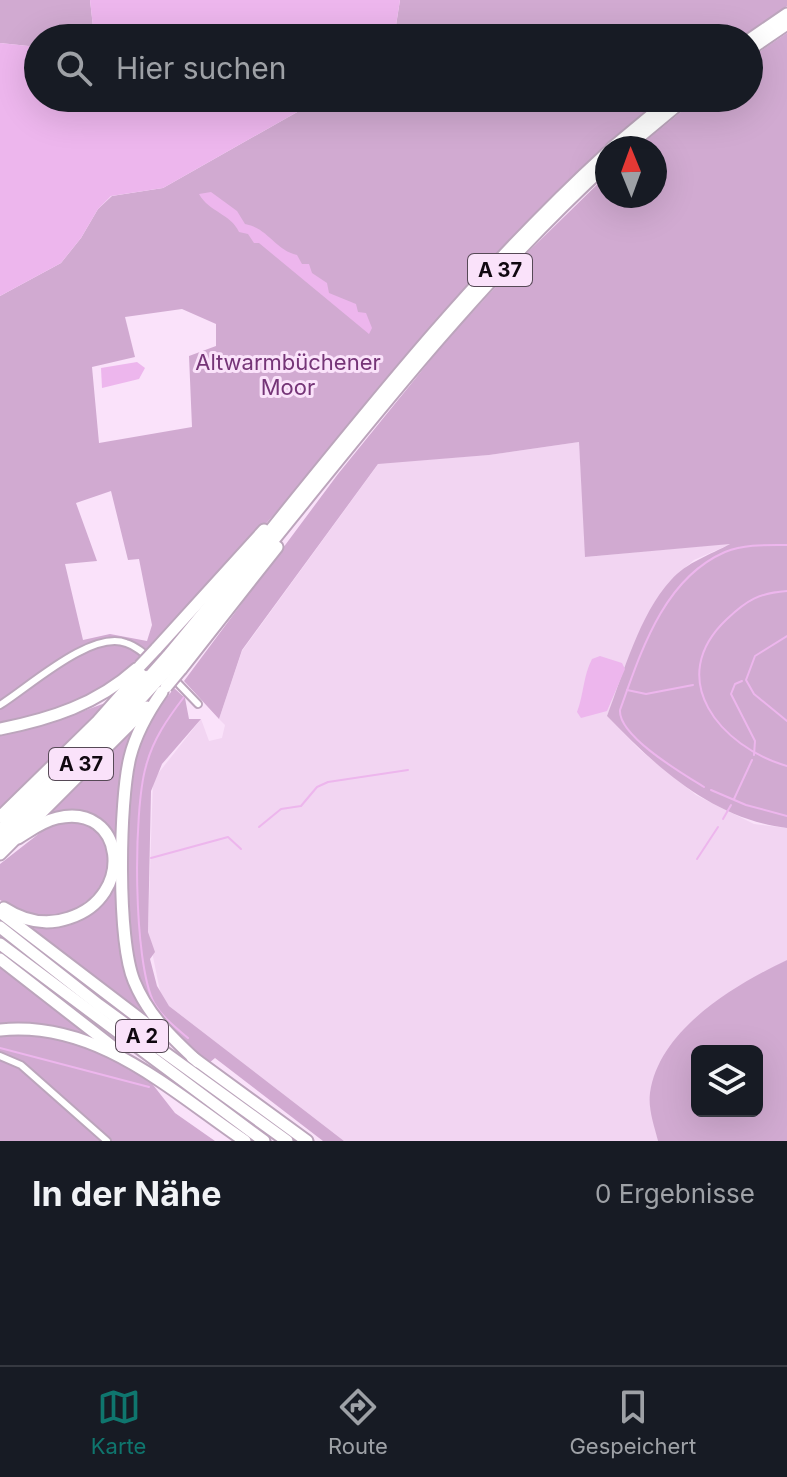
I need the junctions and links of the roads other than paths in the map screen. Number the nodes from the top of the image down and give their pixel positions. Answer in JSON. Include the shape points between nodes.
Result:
{"nodes":[{"id":1,"x":787,"y":14,"type":"edge"},
{"id":2,"x":787,"y":24,"type":"edge"},
{"id":3,"x":763,"y":30,"type":"edge"},
{"id":4,"x":763,"y":40,"type":"edge"},
{"id":5,"x":655,"y":112,"type":"edge"},
{"id":6,"x":669,"y":112,"type":"edge"},
{"id":7,"x":626,"y":136,"type":"edge"},
{"id":8,"x":640,"y":136,"type":"edge"},
{"id":9,"x":595,"y":165,"type":"edge"},
{"id":10,"x":595,"y":176,"type":"edge"},
{"id":11,"x":296,"y":500,"type":"junction"},
{"id":12,"x":167,"y":658,"type":"junction"},
{"id":13,"x":153,"y":678,"type":"junction"},
{"id":14,"x":198,"y":704,"type":"dead end"},
{"id":15,"x":0,"y":705,"type":"edge"},
{"id":16,"x":0,"y":729,"type":"edge"},
{"id":17,"x":0,"y":817,"type":"edge"},
{"id":18,"x":0,"y":830,"type":"edge"},
{"id":19,"x":18,"y":838,"type":"junction"},
{"id":20,"x":0,"y":842,"type":"edge"},
{"id":21,"x":0,"y":854,"type":"edge"},
{"id":22,"x":0,"y":905,"type":"edge"},
{"id":23,"x":0,"y":912,"type":"edge"},
{"id":24,"x":0,"y":927,"type":"edge"},
{"id":25,"x":0,"y":944,"type":"edge"},
{"id":26,"x":0,"y":959,"type":"edge"},
{"id":27,"x":0,"y":1030,"type":"edge"},
{"id":28,"x":0,"y":1056,"type":"edge"},
{"id":29,"x":198,"y":1062,"type":"junction"},
{"id":30,"x":153,"y":1077,"type":"junction"},
{"id":31,"x":107,"y":1141,"type":"edge"},
{"id":32,"x":245,"y":1141,"type":"edge"},
{"id":33,"x":264,"y":1141,"type":"edge"},
{"id":34,"x":287,"y":1141,"type":"edge"},
{"id":35,"x":307,"y":1141,"type":"edge"}],
"edges":[{"from":1,"to":3,"type":"highway"},
{"from":2,"to":4,"type":"highway"},
{"from":5,"to":7,"type":"highway"},
{"from":6,"to":8,"type":"highway"},
{"from":9,"to":11,"type":"highway","number":"A 37","via":[[486,273]]},
{"from":10,"to":12,"type":"highway","number":"A 37","via":[[492,279],[319,485],[261,571]]},
{"from":11,"to":12,"type":"highway","number":"A 37"},
{"from":11,"to":12,"type":"highway","via":[[254,539],[170,637]]},
{"from":12,"to":13,"type":"highway","bridge":true},
{"from":12,"to":13,"type":"highway","bridge":true},
{"from":13,"to":16,"type":"highway","via":[[44,720]]},
{"from":13,"to":17,"type":"highway","via":[[98,721]]},
{"from":13,"to":18,"type":"highway","number":"A 37"},
{"from":13,"to":19,"type":"highway"},
{"from":13,"to":20,"type":"highway","number":"A 37","via":[[74,771]]},
{"from":13,"to":29,"type":"highway","via":[[127,771],[124,938],[130,971],[148,1008]]},
{"from":14,"to":15,"type":"street","via":[[144,654],[113,641],[85,648]]},
{"from":19,"to":21,"type":"highway"},
{"from":19,"to":22,"type":"highway","via":[[60,817],[84,819],[112,844],[114,877],[97,903],[62,920],[33,921]]},
{"from":23,"to":29,"type":"highway"},
{"from":24,"to":34,"type":"highway","number":"A 2"},
{"from":25,"to":33,"type":"highway","number":"A 2"},
{"from":26,"to":30,"type":"highway"},
{"from":27,"to":30,"type":"highway","via":[[32,1028],[75,1035]]},
{"from":28,"to":31,"type":"street","via":[[21,1065]]},
{"from":29,"to":35,"type":"highway"},
{"from":30,"to":32,"type":"highway"}]}
